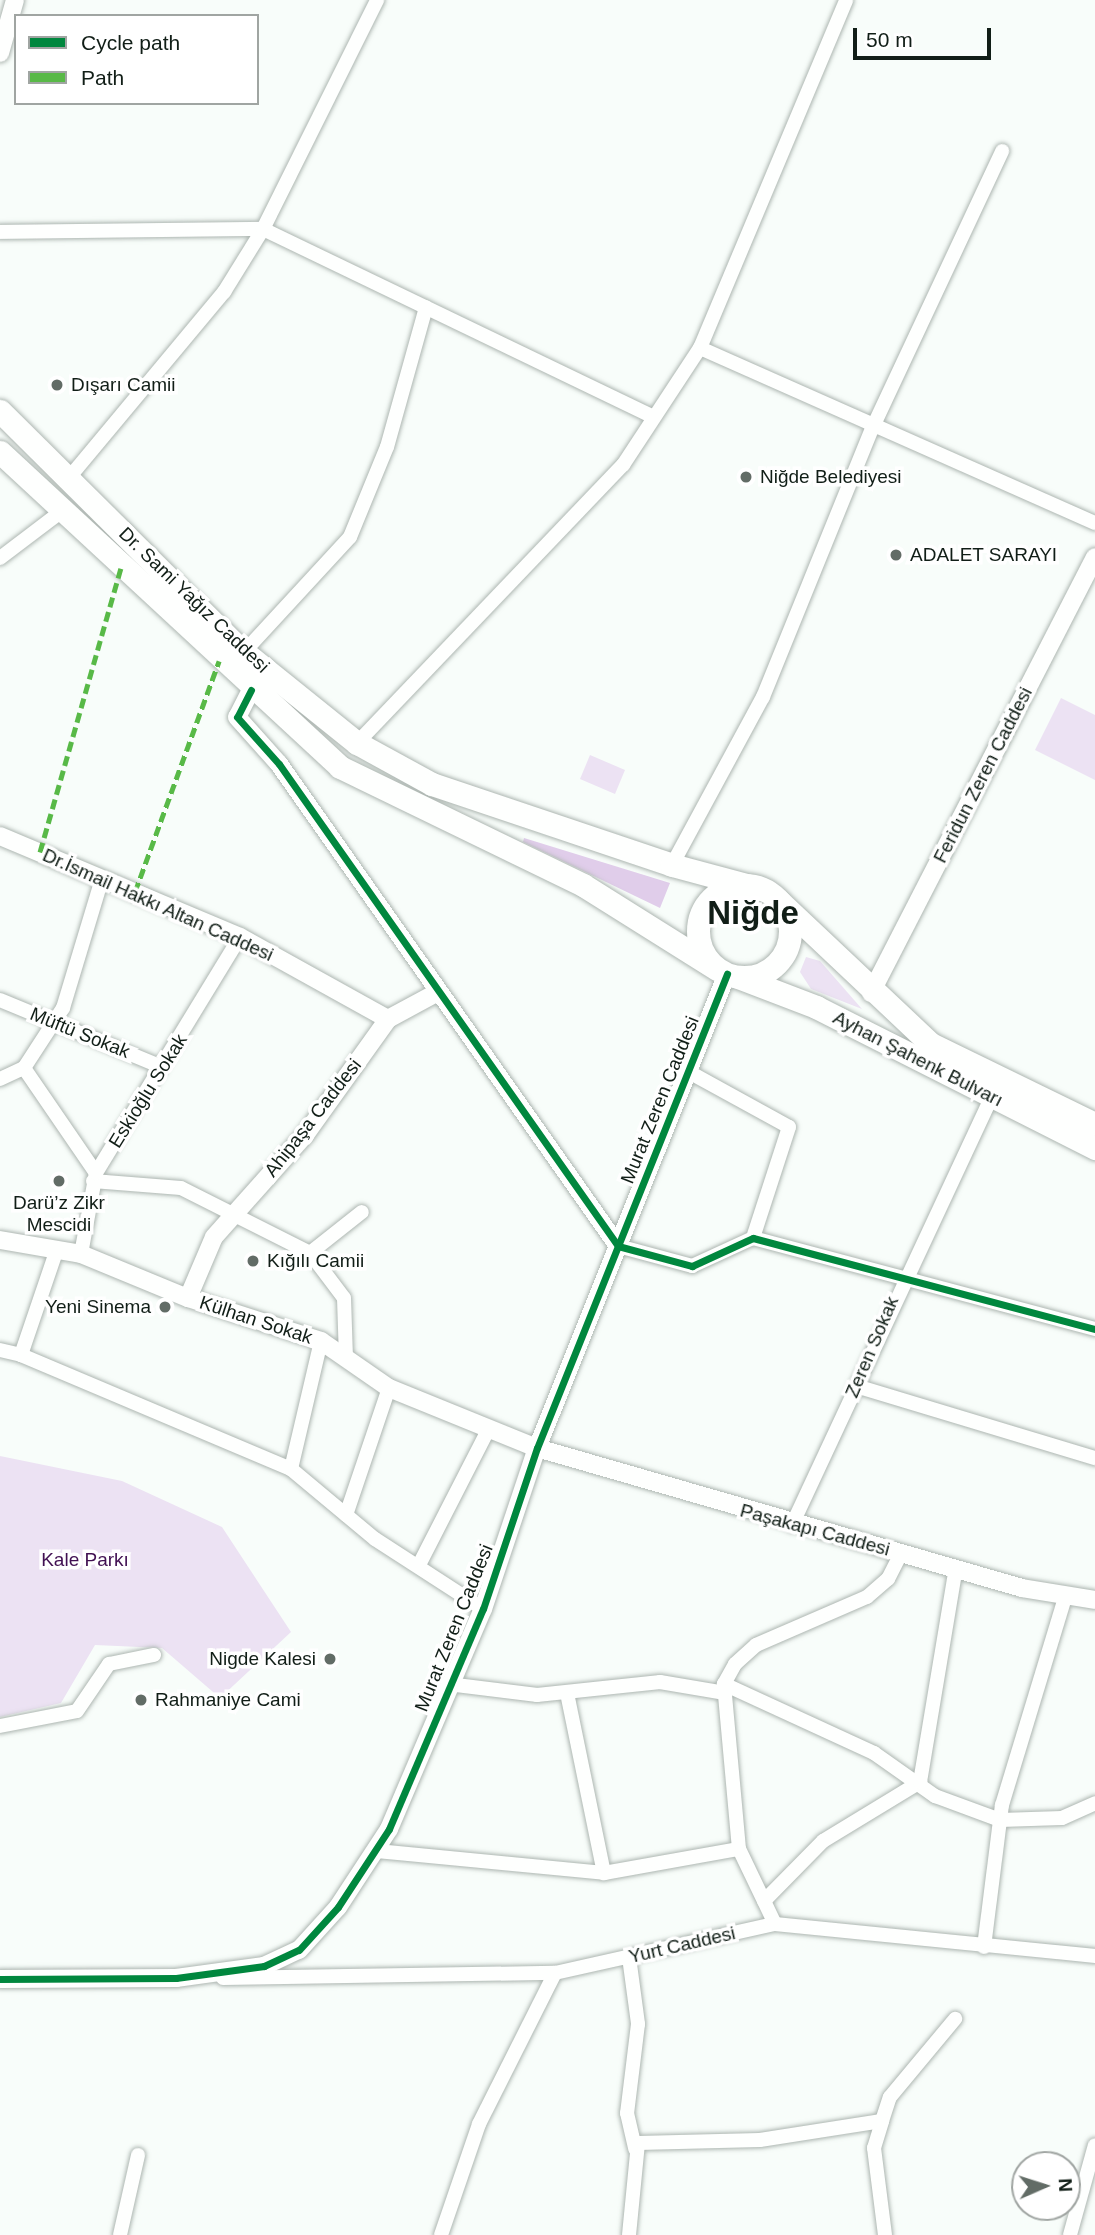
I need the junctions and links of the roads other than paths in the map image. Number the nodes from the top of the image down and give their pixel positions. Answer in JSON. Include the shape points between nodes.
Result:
{"nodes":[{"id":1,"x":15,"y":0,"type":"edge"},
{"id":2,"x":377,"y":0,"type":"edge"},
{"id":3,"x":846,"y":0,"type":"edge"},
{"id":4,"x":0,"y":53,"type":"edge"},
{"id":5,"x":1002,"y":151,"type":"dead end"},
{"id":6,"x":263,"y":229,"type":"junction"},
{"id":7,"x":0,"y":232,"type":"edge"},
{"id":8,"x":426,"y":307,"type":"junction"},
{"id":9,"x":700,"y":348,"type":"junction"},
{"id":10,"x":0,"y":411,"type":"edge"},
{"id":11,"x":652,"y":416,"type":"junction"},
{"id":12,"x":872,"y":429,"type":"junction"},
{"id":13,"x":0,"y":452,"type":"edge"},
{"id":14,"x":68,"y":479,"type":"junction"},
{"id":15,"x":62,"y":510,"type":"junction"},
{"id":16,"x":1095,"y":523,"type":"edge"},
{"id":17,"x":1095,"y":557,"type":"edge"},
{"id":18,"x":0,"y":558,"type":"edge"},
{"id":19,"x":244,"y":652,"type":"junction"},
{"id":20,"x":251,"y":690,"type":"junction"},
{"id":21,"x":357,"y":743,"type":"junction"},
{"id":22,"x":0,"y":836,"type":"edge"},
{"id":23,"x":672,"y":865,"type":"junction"},
{"id":24,"x":103,"y":878,"type":"junction"},
{"id":25,"x":769,"y":894,"type":"junction"},
{"id":26,"x":240,"y":937,"type":"junction"},
{"id":27,"x":728,"y":974,"type":"junction"},
{"id":28,"x":436,"y":993,"type":"junction"},
{"id":29,"x":871,"y":993,"type":"junction"},
{"id":30,"x":0,"y":1000,"type":"edge"},
{"id":31,"x":388,"y":1019,"type":"junction"},
{"id":32,"x":56,"y":1020,"type":"junction"},
{"id":33,"x":159,"y":1066,"type":"junction"},
{"id":34,"x":24,"y":1068,"type":"junction"},
{"id":35,"x":688,"y":1072,"type":"junction"},
{"id":36,"x":0,"y":1079,"type":"edge"},
{"id":37,"x":992,"y":1096,"type":"junction"},
{"id":38,"x":1095,"y":1124,"type":"edge"},
{"id":39,"x":1095,"y":1148,"type":"edge"},
{"id":40,"x":95,"y":1177,"type":"junction"},
{"id":41,"x":362,"y":1212,"type":"dead end"},
{"id":42,"x":232,"y":1214,"type":"junction"},
{"id":43,"x":753,"y":1238,"type":"junction"},
{"id":44,"x":0,"y":1240,"type":"edge"},
{"id":45,"x":618,"y":1246,"type":"junction"},
{"id":46,"x":56,"y":1252,"type":"junction"},
{"id":47,"x":310,"y":1253,"type":"junction"},
{"id":48,"x":81,"y":1254,"type":"junction"},
{"id":49,"x":901,"y":1279,"type":"junction"},
{"id":50,"x":188,"y":1298,"type":"junction"},
{"id":51,"x":1095,"y":1329,"type":"edge"},
{"id":52,"x":321,"y":1341,"type":"junction"},
{"id":53,"x":0,"y":1350,"type":"edge"},
{"id":54,"x":21,"y":1355,"type":"junction"},
{"id":55,"x":346,"y":1358,"type":"junction"},
{"id":56,"x":856,"y":1386,"type":"junction"},
{"id":57,"x":389,"y":1388,"type":"junction"},
{"id":58,"x":488,"y":1430,"type":"junction"},
{"id":59,"x":537,"y":1448,"type":"junction"},
{"id":60,"x":1095,"y":1458,"type":"edge"},
{"id":61,"x":291,"y":1469,"type":"junction"},
{"id":62,"x":346,"y":1515,"type":"junction"},
{"id":63,"x":792,"y":1525,"type":"junction"},
{"id":64,"x":901,"y":1553,"type":"junction"},
{"id":65,"x":420,"y":1563,"type":"junction"},
{"id":66,"x":956,"y":1568,"type":"junction"},
{"id":67,"x":1066,"y":1595,"type":"junction"},
{"id":68,"x":1095,"y":1600,"type":"edge"},
{"id":69,"x":483,"y":1609,"type":"junction"},
{"id":70,"x":154,"y":1655,"type":"dead end"},
{"id":71,"x":448,"y":1684,"type":"junction"},
{"id":72,"x":724,"y":1688,"type":"junction"},
{"id":73,"x":568,"y":1693,"type":"junction"},
{"id":74,"x":0,"y":1726,"type":"edge"},
{"id":75,"x":0,"y":1731,"type":"edge"},
{"id":76,"x":920,"y":1782,"type":"junction"},
{"id":77,"x":1095,"y":1803,"type":"edge"},
{"id":78,"x":1000,"y":1820,"type":"junction"},
{"id":79,"x":739,"y":1849,"type":"junction"},
{"id":80,"x":377,"y":1851,"type":"junction"},
{"id":81,"x":604,"y":1873,"type":"junction"},
{"id":82,"x":764,"y":1901,"type":"junction"},
{"id":83,"x":775,"y":1924,"type":"junction"},
{"id":84,"x":984,"y":1947,"type":"junction"},
{"id":85,"x":1095,"y":1956,"type":"edge"},
{"id":86,"x":629,"y":1957,"type":"junction"},
{"id":87,"x":555,"y":1973,"type":"junction"},
{"id":88,"x":176,"y":1978,"type":"junction"},
{"id":89,"x":0,"y":1979,"type":"edge"},
{"id":90,"x":955,"y":2019,"type":"dead end"},
{"id":91,"x":882,"y":2121,"type":"junction"},
{"id":92,"x":1095,"y":2145,"type":"edge"},
{"id":93,"x":635,"y":2149,"type":"junction"},
{"id":94,"x":138,"y":2155,"type":"dead end"},
{"id":95,"x":120,"y":2235,"type":"edge"},
{"id":96,"x":441,"y":2235,"type":"edge"},
{"id":97,"x":629,"y":2235,"type":"edge"},
{"id":98,"x":885,"y":2235,"type":"edge"},
{"id":99,"x":1070,"y":2235,"type":"edge"}],
"edges":[{"from":1,"to":4,"type":"street"},
{"from":2,"to":6,"type":"street"},
{"from":3,"to":9,"type":"street"},
{"from":5,"to":12,"type":"street"},
{"from":6,"to":7,"type":"street"},
{"from":6,"to":8,"type":"street"},
{"from":6,"to":14,"type":"street","via":[[184,346]]},
{"from":8,"to":11,"type":"street"},
{"from":8,"to":19,"type":"street","via":[[387,447],[350,537]]},
{"from":9,"to":11,"type":"street"},
{"from":9,"to":12,"type":"street"},
{"from":10,"to":14,"type":"main road","name":"Dr. Sami Yağız Caddesi"},
{"from":11,"to":21,"type":"street","via":[[623,465]]},
{"from":12,"to":16,"type":"street"},
{"from":12,"to":23,"type":"street","via":[[762,697]]},
{"from":13,"to":15,"type":"main road","name":"Dr. Sami Yağız Caddesi"},
{"from":14,"to":19,"type":"main road","name":"Dr. Sami Yağız Caddesi"},
{"from":15,"to":18,"type":"street"},
{"from":15,"to":20,"type":"main road","name":"Dr. Sami Yağız Caddesi"},
{"from":17,"to":29,"type":"street","name":"Feridun Zeren Caddesi"},
{"from":19,"to":21,"type":"main road","name":"Dr. Sami Yağız Caddesi"},
{"from":20,"to":27,"type":"main road","name":"Dr. Sami Yağız Caddesi","via":[[340,767],[583,885]]},
{"from":20,"to":28,"type":"street","via":[[237,717],[279,764]]},
{"from":21,"to":23,"type":"main road","name":"Dr. Sami Yağız Caddesi","via":[[432,784]]},
{"from":22,"to":24,"type":"street","name":"Dr.İsmail Hakkı Altan Caddesi"},
{"from":23,"to":25,"type":"main road","name":"Dr. Sami Yağız Caddesi"},
{"from":24,"to":26,"type":"street","name":"Dr.İsmail Hakkı Altan Caddesi"},
{"from":24,"to":32,"type":"street"},
{"from":25,"to":27,"type":"main road","via":[[790,927],[783,956],[760,975]]},
{"from":25,"to":27,"type":"main road","via":[[730,887],[704,908],[699,941]]},
{"from":25,"to":29,"type":"main road","name":"Ayhan Şahenk Bulvarı"},
{"from":26,"to":31,"type":"street","name":"Dr.İsmail Hakkı Altan Caddesi"},
{"from":26,"to":33,"type":"street","name":"Eskioğlu Sokak"},
{"from":27,"to":35,"type":"street","name":"Murat Zeren Caddesi"},
{"from":27,"to":37,"type":"main road","name":"Ayhan Şahenk Bulvarı","via":[[816,1007]]},
{"from":28,"to":31,"type":"street","name":"Ahipaşa Caddesi"},
{"from":28,"to":45,"type":"street"},
{"from":29,"to":38,"type":"main road","name":"Ayhan Şahenk Bulvarı","via":[[931,1044]]},
{"from":30,"to":32,"type":"street","name":"Müftü Sokak"},
{"from":31,"to":42,"type":"street","name":"Ahipaşa Caddesi","via":[[305,1135]]},
{"from":32,"to":33,"type":"street","name":"Müftü Sokak"},
{"from":32,"to":34,"type":"street"},
{"from":33,"to":40,"type":"street","name":"Eskioğlu Sokak"},
{"from":34,"to":36,"type":"street"},
{"from":34,"to":40,"type":"street"},
{"from":35,"to":43,"type":"street","via":[[789,1127]]},
{"from":35,"to":45,"type":"street","name":"Murat Zeren Caddesi"},
{"from":37,"to":39,"type":"main road","name":"Ayhan Şahenk Bulvarı"},
{"from":37,"to":49,"type":"street","name":"Zeren Sokak"},
{"from":40,"to":42,"type":"street","via":[[181,1188]]},
{"from":40,"to":48,"type":"street","name":"Eskioğlu Sokak"},
{"from":41,"to":47,"type":"street"},
{"from":42,"to":47,"type":"street"},
{"from":42,"to":50,"type":"street","name":"Ahipaşa Caddesi"},
{"from":43,"to":45,"type":"street","via":[[692,1266]]},
{"from":43,"to":49,"type":"street"},
{"from":44,"to":46,"type":"street","name":"Külhan Sokak"},
{"from":45,"to":59,"type":"street","name":"Murat Zeren Caddesi"},
{"from":46,"to":48,"type":"street","name":"Külhan Sokak"},
{"from":46,"to":54,"type":"street"},
{"from":47,"to":55,"type":"street","via":[[344,1298]]},
{"from":48,"to":50,"type":"street","name":"Külhan Sokak"},
{"from":49,"to":51,"type":"street"},
{"from":49,"to":56,"type":"street","name":"Zeren Sokak"},
{"from":50,"to":52,"type":"street","name":"Külhan Sokak"},
{"from":52,"to":55,"type":"street","name":"Külhan Sokak"},
{"from":52,"to":61,"type":"street"},
{"from":53,"to":54,"type":"street"},
{"from":54,"to":61,"type":"street"},
{"from":55,"to":57,"type":"street","name":"Külhan Sokak"},
{"from":56,"to":60,"type":"street"},
{"from":56,"to":63,"type":"street","name":"Zeren Sokak"},
{"from":57,"to":58,"type":"street","name":"Külhan Sokak"},
{"from":57,"to":62,"type":"street"},
{"from":58,"to":59,"type":"street","name":"Külhan Sokak"},
{"from":58,"to":65,"type":"street"},
{"from":59,"to":63,"type":"street","name":"Paşakapı Caddesi"},
{"from":59,"to":69,"type":"street","name":"Murat Zeren Caddesi"},
{"from":61,"to":62,"type":"street"},
{"from":62,"to":65,"type":"street"},
{"from":63,"to":64,"type":"street","name":"Paşakapı Caddesi"},
{"from":64,"to":66,"type":"street","name":"Paşakapı Caddesi"},
{"from":64,"to":72,"type":"street","via":[[888,1579],[867,1597],[757,1645],[735,1664]]},
{"from":65,"to":69,"type":"street"},
{"from":66,"to":67,"type":"street","name":"Paşakapı Caddesi"},
{"from":66,"to":76,"type":"street"},
{"from":67,"to":68,"type":"street","name":"Paşakapı Caddesi"},
{"from":67,"to":78,"type":"street"},
{"from":69,"to":71,"type":"street","name":"Murat Zeren Caddesi"},
{"from":70,"to":74,"type":"street","via":[[109,1664],[77,1711]]},
{"from":71,"to":73,"type":"street","via":[[505,1693]]},
{"from":71,"to":80,"type":"street","name":"Murat Zeren Caddesi"},
{"from":72,"to":73,"type":"street","via":[[660,1682]]},
{"from":72,"to":76,"type":"street","via":[[874,1753]]},
{"from":72,"to":79,"type":"street"},
{"from":73,"to":81,"type":"street"},
{"from":74,"to":75,"type":"street"},
{"from":76,"to":78,"type":"street","via":[[935,1796]]},
{"from":76,"to":82,"type":"street","via":[[823,1840]]},
{"from":77,"to":78,"type":"street","via":[[1062,1818]]},
{"from":78,"to":84,"type":"street"},
{"from":79,"to":81,"type":"street"},
{"from":79,"to":82,"type":"street"},
{"from":80,"to":81,"type":"street"},
{"from":80,"to":88,"type":"street","name":"Murat Zeren Caddesi","via":[[316,1934],[285,1959]]},
{"from":82,"to":83,"type":"street"},
{"from":83,"to":84,"type":"street","name":"Yurt Caddesi"},
{"from":83,"to":86,"type":"street","name":"Yurt Caddesi"},
{"from":84,"to":85,"type":"street","name":"Yurt Caddesi"},
{"from":86,"to":87,"type":"street","name":"Yurt Caddesi"},
{"from":86,"to":93,"type":"street","via":[[638,2024],[627,2113]]},
{"from":87,"to":88,"type":"street","name":"Yurt Caddesi"},
{"from":87,"to":96,"type":"street","via":[[479,2124]]},
{"from":88,"to":89,"type":"street","name":"Murat Zeren Caddesi"},
{"from":90,"to":91,"type":"street","via":[[890,2098]]},
{"from":91,"to":93,"type":"street","via":[[760,2140],[638,2143]]},
{"from":91,"to":98,"type":"street","via":[[874,2157]]},
{"from":92,"to":99,"type":"street"},
{"from":93,"to":97,"type":"street"},
{"from":94,"to":95,"type":"street"}]}
